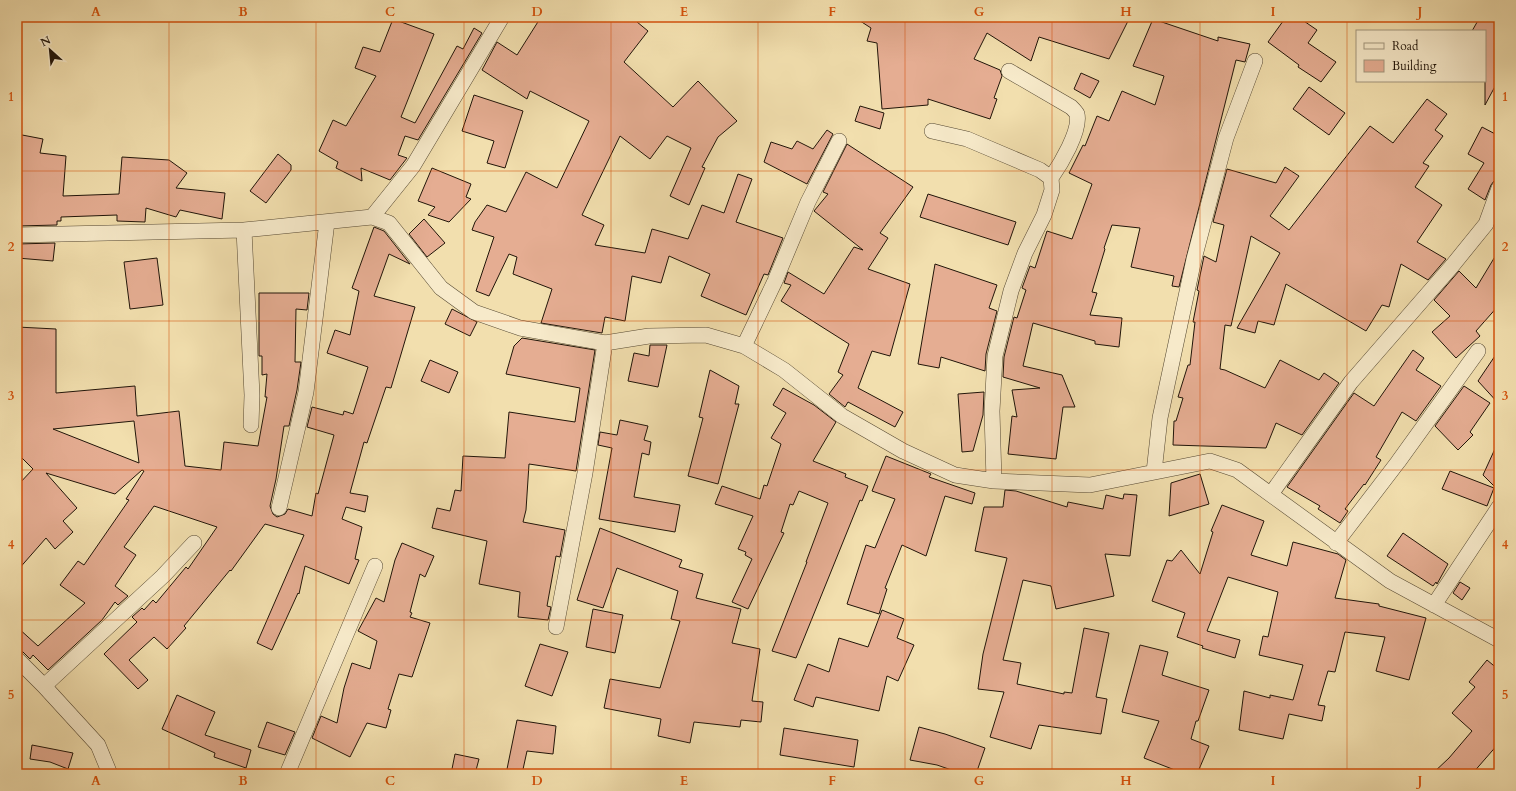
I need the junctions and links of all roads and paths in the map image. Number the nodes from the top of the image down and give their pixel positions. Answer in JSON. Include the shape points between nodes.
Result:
{"nodes":[{"id":1,"x":502,"y":17,"type":"edge"},
{"id":2,"x":1255,"y":61,"type":"dead end"},
{"id":3,"x":1009,"y":71,"type":"dead end"},
{"id":4,"x":932,"y":131,"type":"dead end"},
{"id":5,"x":839,"y":141,"type":"dead end"},
{"id":6,"x":1051,"y":178,"type":"junction"},
{"id":7,"x":1499,"y":188,"type":"edge"},
{"id":8,"x":372,"y":217,"type":"junction"},
{"id":9,"x":327,"y":222,"type":"junction"},
{"id":10,"x":244,"y":230,"type":"junction"},
{"id":11,"x":17,"y":235,"type":"edge"},
{"id":12,"x":605,"y":343,"type":"junction"},
{"id":13,"x":744,"y":346,"type":"junction"},
{"id":14,"x":1478,"y":351,"type":"dead end"},
{"id":15,"x":251,"y":425,"type":"dead end"},
{"id":16,"x":1154,"y":472,"type":"junction"},
{"id":17,"x":994,"y":481,"type":"junction"},
{"id":18,"x":1271,"y":494,"type":"junction"},
{"id":19,"x":279,"y":508,"type":"dead end"},
{"id":20,"x":1499,"y":508,"type":"edge"},
{"id":21,"x":194,"y":543,"type":"dead end"},
{"id":22,"x":1336,"y":543,"type":"junction"},
{"id":23,"x":375,"y":566,"type":"dead end"},
{"id":24,"x":1434,"y":605,"type":"junction"},
{"id":25,"x":556,"y":627,"type":"dead end"},
{"id":26,"x":1499,"y":640,"type":"edge"},
{"id":27,"x":17,"y":659,"type":"edge"},
{"id":28,"x":44,"y":686,"type":"junction"},
{"id":29,"x":110,"y":774,"type":"edge"},
{"id":30,"x":287,"y":774,"type":"edge"}],
"edges":[{"from":1,"to":8,"type":"street","via":[[413,166]]},
{"from":2,"to":16,"type":"street","via":[[1226,138],[1194,259],[1160,418]]},
{"from":3,"to":6,"type":"street","via":[[1071,107],[1077,114],[1077,125],[1065,159]]},
{"from":4,"to":6,"type":"street","via":[[967,139],[1040,170]]},
{"from":5,"to":13,"type":"street","via":[[808,202],[776,281]]},
{"from":6,"to":17,"type":"street","via":[[1052,190],[1011,291],[995,356],[992,411]]},
{"from":7,"to":18,"type":"street","via":[[1486,224],[1351,382]]},
{"from":8,"to":9,"type":"street"},
{"from":8,"to":12,"type":"street","via":[[389,222],[441,288],[474,312],[520,328]]},
{"from":9,"to":10,"type":"street"},
{"from":9,"to":19,"type":"street","via":[[306,392]]},
{"from":10,"to":11,"type":"street"},
{"from":10,"to":15,"type":"street","via":[[252,395]]},
{"from":12,"to":13,"type":"street","via":[[649,336],[706,336]]},
{"from":12,"to":25,"type":"street","via":[[585,473]]},
{"from":13,"to":17,"type":"street","via":[[784,370],[842,416],[903,451],[955,475]]},
{"from":14,"to":22,"type":"street"},
{"from":16,"to":17,"type":"street","via":[[1090,486]]},
{"from":16,"to":18,"type":"street","via":[[1210,460],[1237,470]]},
{"from":18,"to":22,"type":"street"},
{"from":20,"to":24,"type":"street"},
{"from":21,"to":28,"type":"street"},
{"from":22,"to":24,"type":"street","via":[[1390,581]]},
{"from":23,"to":30,"type":"street"},
{"from":24,"to":26,"type":"street"},
{"from":27,"to":28,"type":"street"},
{"from":28,"to":29,"type":"street","via":[[98,745]]}]}
